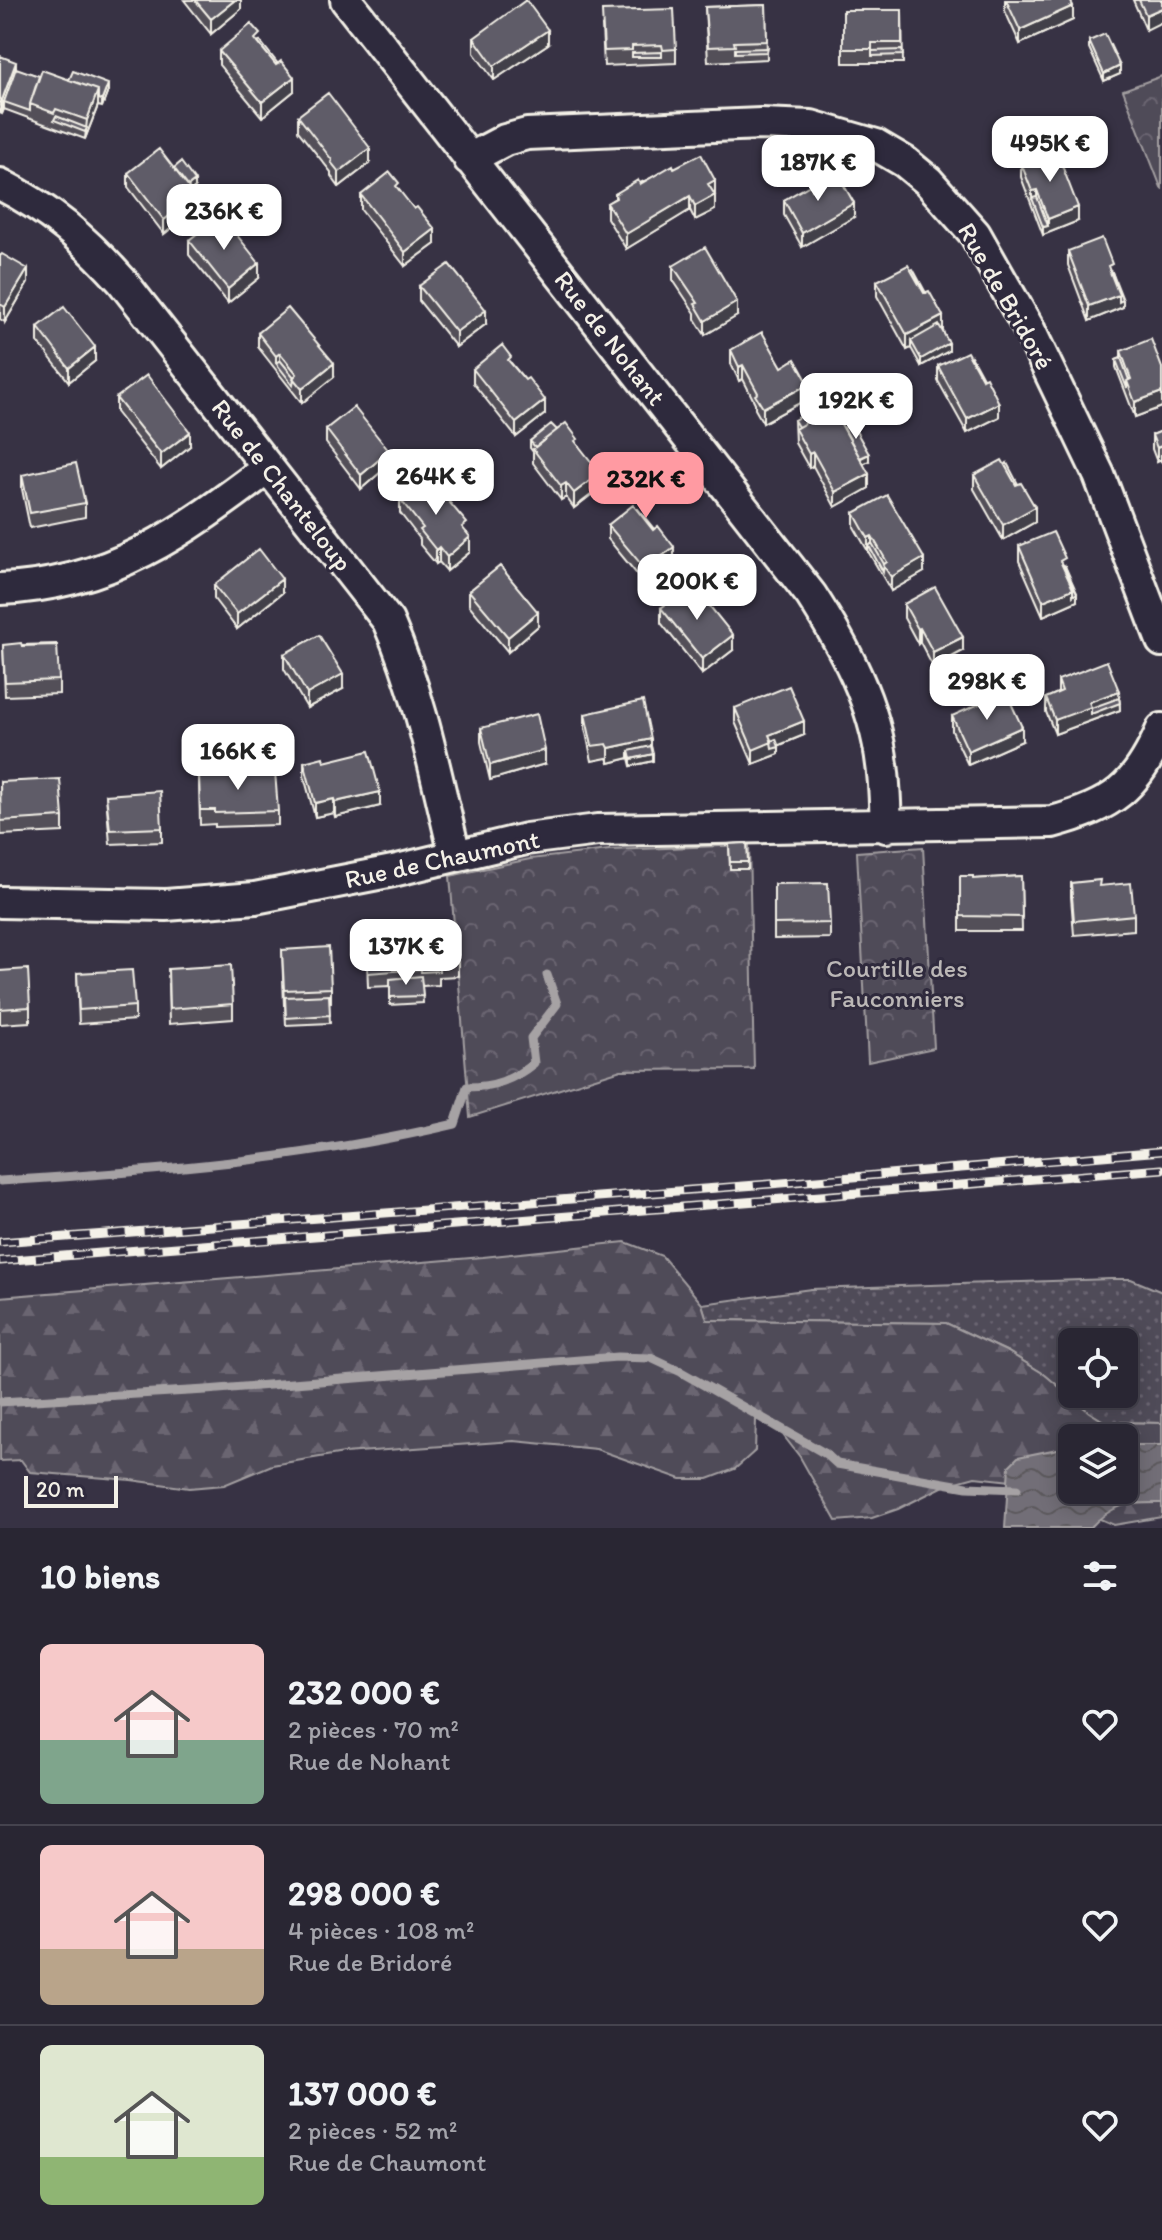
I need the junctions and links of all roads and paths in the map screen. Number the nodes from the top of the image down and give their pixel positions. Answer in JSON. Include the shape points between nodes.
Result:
{"nodes":[{"id":1,"x":346,"y":0,"type":"edge"},
{"id":2,"x":469,"y":159,"type":"junction"},
{"id":3,"x":0,"y":184,"type":"edge"},
{"id":4,"x":268,"y":468,"type":"junction"},
{"id":5,"x":0,"y":589,"type":"edge"},
{"id":6,"x":1162,"y":641,"type":"edge"},
{"id":7,"x":1162,"y":729,"type":"edge"},
{"id":8,"x":886,"y":827,"type":"junction"},
{"id":9,"x":455,"y":855,"type":"junction"},
{"id":10,"x":0,"y":902,"type":"edge"}],
"edges":[{"from":1,"to":2,"type":"street","name":"Rue de Nohant"},
{"from":2,"to":6,"type":"street","name":"Rue de Bridoré","via":[[527,134],[761,124],[811,126],[847,135],[905,162],[975,234],[1029,329],[1099,475]]},
{"from":2,"to":8,"type":"street","name":"Rue de Nohant","via":[[787,563],[833,629],[873,727],[882,763]]},
{"from":3,"to":4,"type":"street","name":"Rue de Chanteloup","via":[[59,219],[91,247]]},
{"from":4,"to":5,"type":"street","via":[[203,518],[126,561],[68,580]]},
{"from":4,"to":9,"type":"street","name":"Rue de Chanteloup","via":[[388,621],[419,707]]},
{"from":7,"to":8,"type":"street","via":[[1124,790],[1084,814],[1052,822]]},
{"from":8,"to":9,"type":"street","name":"Rue de Chaumont","via":[[598,830]]},
{"from":9,"to":10,"type":"street","name":"Rue de Chaumont","via":[[255,898],[166,905]]}]}
